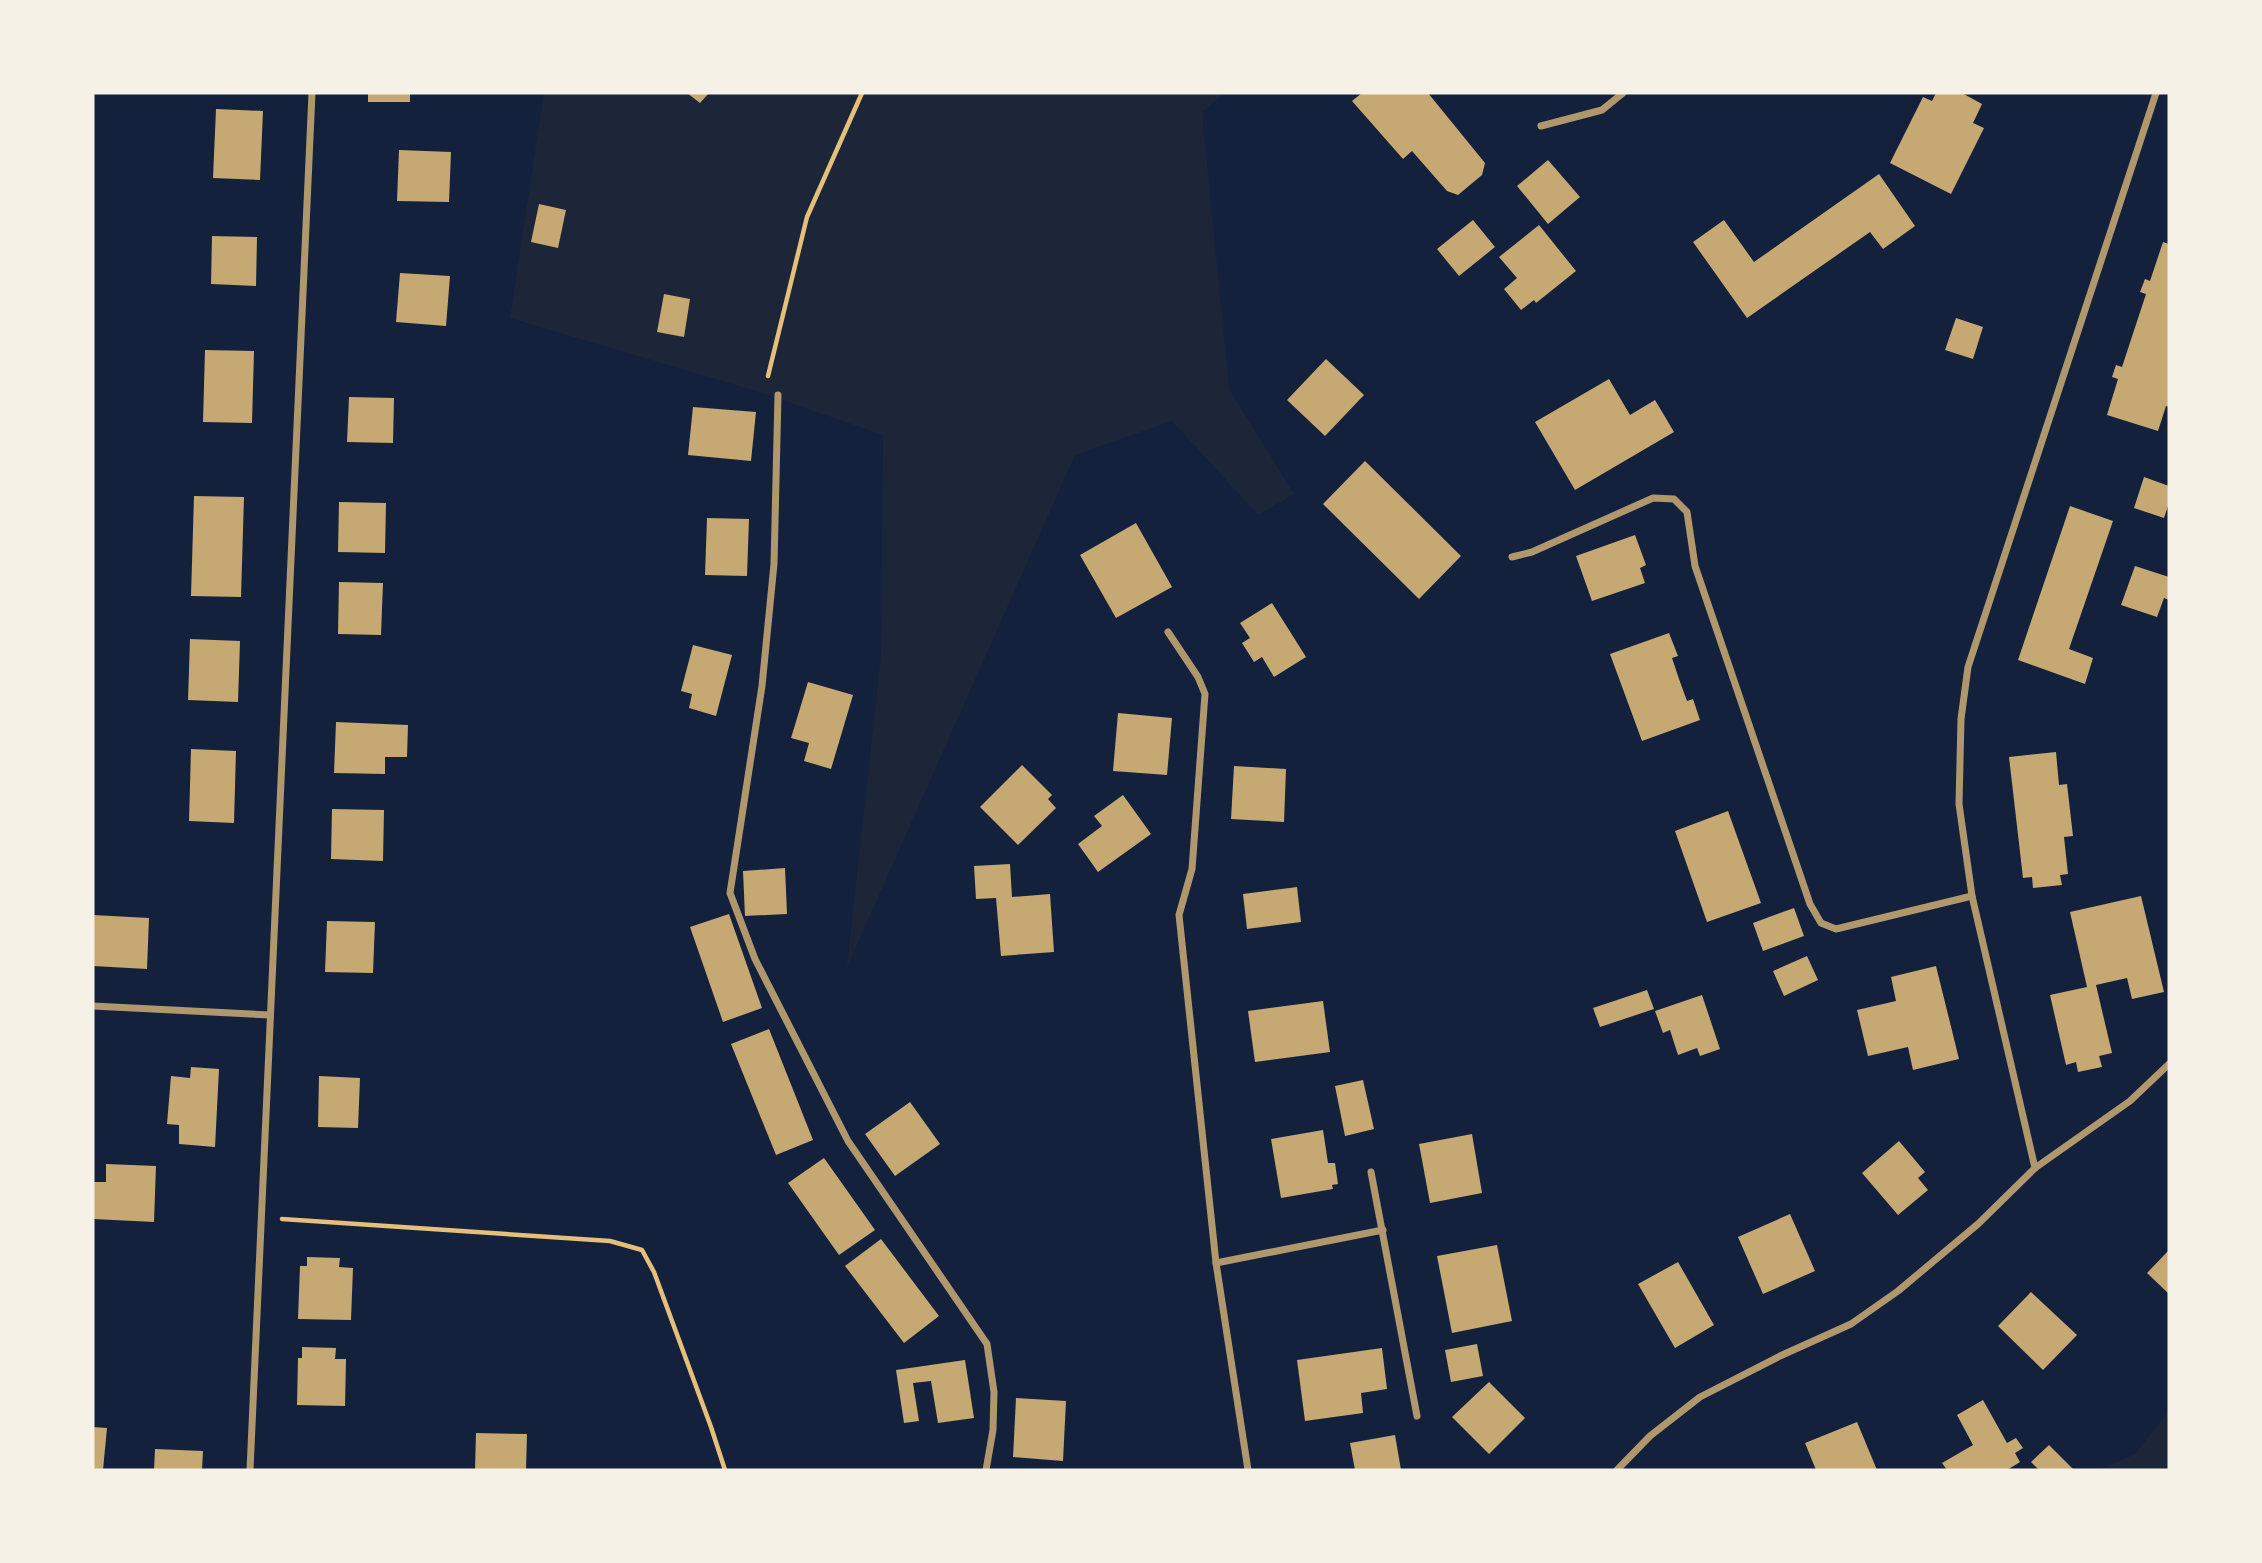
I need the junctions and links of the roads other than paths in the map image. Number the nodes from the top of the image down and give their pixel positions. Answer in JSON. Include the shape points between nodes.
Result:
{"nodes":[{"id":1,"x":312,"y":93,"type":"edge"},
{"id":2,"x":1623,"y":93,"type":"edge"},
{"id":3,"x":2155,"y":93,"type":"edge"},
{"id":4,"x":1541,"y":126,"type":"dead end"},
{"id":5,"x":778,"y":395,"type":"road end"},
{"id":6,"x":1512,"y":557,"type":"dead end"},
{"id":7,"x":1168,"y":632,"type":"dead end"},
{"id":8,"x":1972,"y":896,"type":"junction"},
{"id":9,"x":93,"y":1006,"type":"edge"},
{"id":10,"x":270,"y":1014,"type":"junction"},
{"id":11,"x":2169,"y":1064,"type":"edge"},
{"id":12,"x":2035,"y":1168,"type":"junction"},
{"id":13,"x":1371,"y":1172,"type":"dead end"},
{"id":14,"x":1383,"y":1230,"type":"junction"},
{"id":15,"x":1216,"y":1263,"type":"junction"},
{"id":16,"x":1417,"y":1416,"type":"dead end"},
{"id":17,"x":250,"y":1470,"type":"edge"},
{"id":18,"x":986,"y":1470,"type":"edge"},
{"id":19,"x":1248,"y":1470,"type":"edge"},
{"id":20,"x":1617,"y":1470,"type":"edge"}],
"edges":[{"from":1,"to":10,"type":"street"},
{"from":2,"to":4,"type":"street","via":[[1602,110]]},
{"from":3,"to":8,"type":"street","via":[[1968,667],[1961,719],[1959,804]]},
{"from":5,"to":18,"type":"street","via":[[774,564],[762,686],[730,893],[755,959],[848,1141],[987,1344],[994,1392]]},
{"from":6,"to":8,"type":"street","via":[[1653,498],[1674,499],[1687,512],[1695,566],[1810,904],[1821,923],[1836,929]]},
{"from":7,"to":15,"type":"street","via":[[1205,694],[1192,869],[1179,915]]},
{"from":8,"to":12,"type":"street"},
{"from":9,"to":10,"type":"street"},
{"from":10,"to":17,"type":"street"},
{"from":11,"to":12,"type":"street","via":[[2130,1101]]},
{"from":12,"to":20,"type":"street","via":[[1978,1224],[1898,1291],[1851,1324],[1700,1397],[1650,1436]]},
{"from":13,"to":14,"type":"street"},
{"from":14,"to":15,"type":"street"},
{"from":14,"to":16,"type":"street"},
{"from":15,"to":19,"type":"street"}]}
